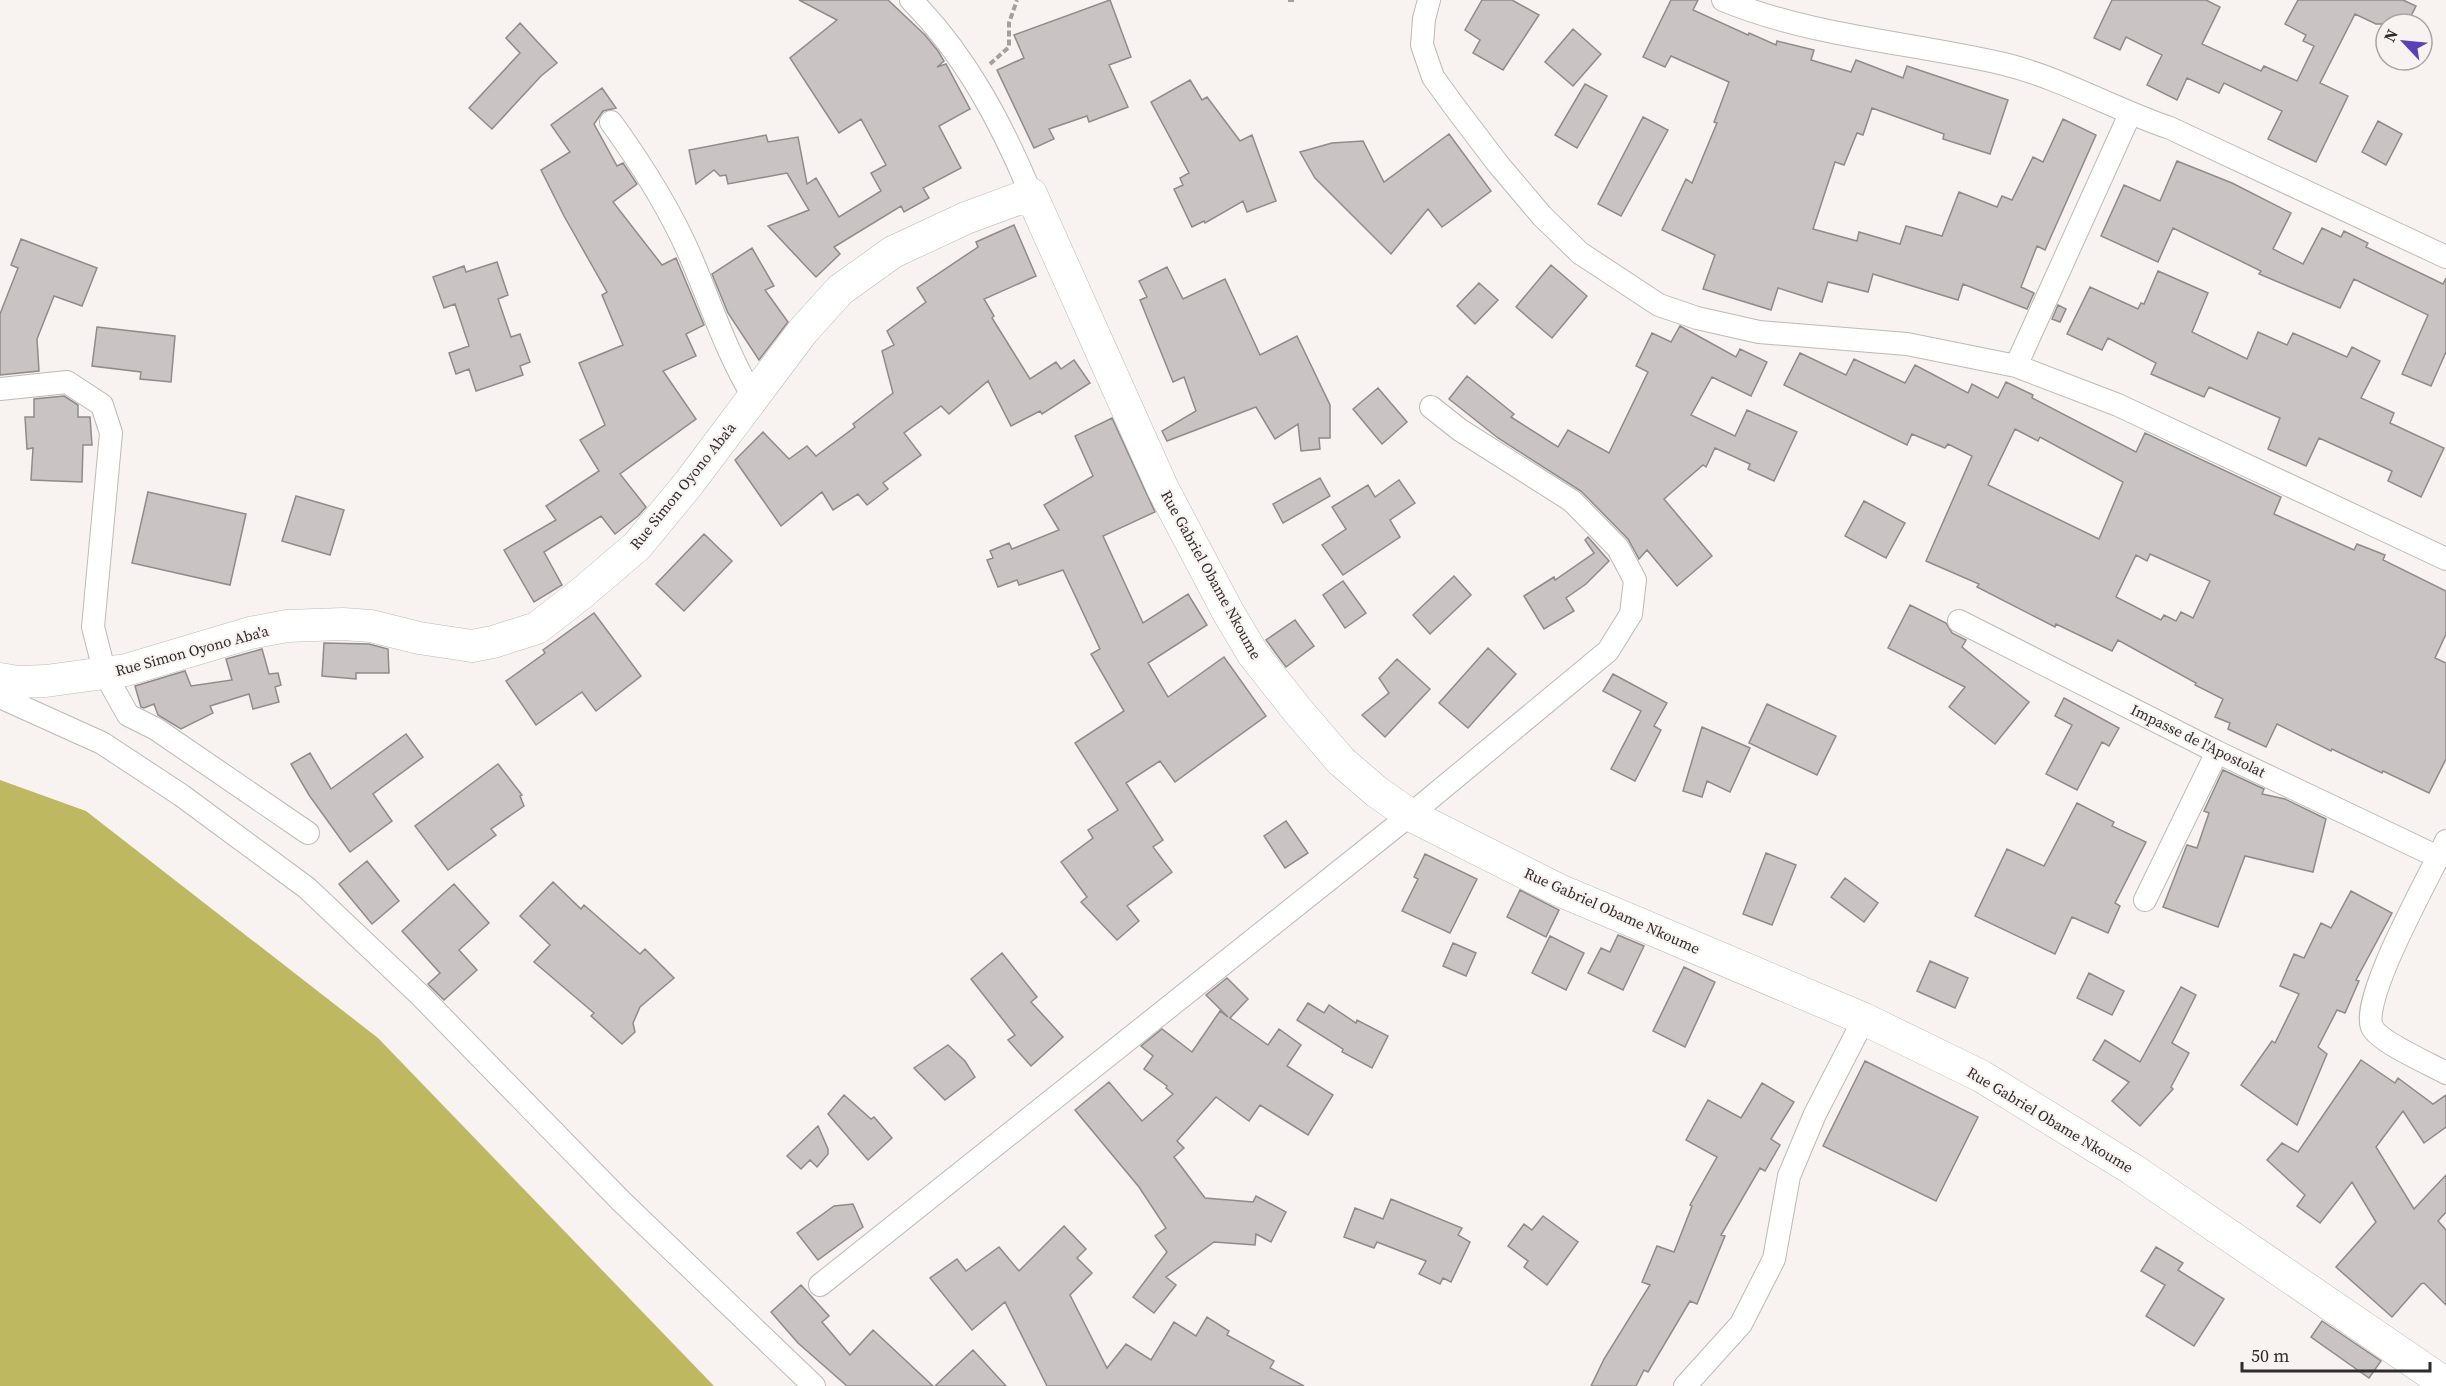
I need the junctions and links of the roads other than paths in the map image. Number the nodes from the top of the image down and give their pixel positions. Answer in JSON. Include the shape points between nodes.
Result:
{"nodes":[{"id":1,"x":911,"y":0,"type":"edge"},
{"id":2,"x":1430,"y":0,"type":"edge"},
{"id":3,"x":1724,"y":0,"type":"edge"},
{"id":4,"x":2130,"y":114,"type":"junction"},
{"id":5,"x":610,"y":122,"type":"dead end"},
{"id":6,"x":1031,"y":194,"type":"junction"},
{"id":7,"x":2446,"y":257,"type":"edge"},
{"id":8,"x":2016,"y":366,"type":"junction"},
{"id":9,"x":0,"y":389,"type":"edge"},
{"id":10,"x":754,"y":398,"type":"junction"},
{"id":11,"x":1431,"y":407,"type":"dead end"},
{"id":12,"x":2446,"y":559,"type":"edge"},
{"id":13,"x":1959,"y":621,"type":"dead end"},
{"id":14,"x":105,"y":674,"type":"junction"},
{"id":15,"x":0,"y":679,"type":"edge"},
{"id":16,"x":0,"y":697,"type":"edge"},
{"id":17,"x":2217,"y":752,"type":"junction"},
{"id":18,"x":1410,"y":815,"type":"junction"},
{"id":19,"x":308,"y":833,"type":"dead end"},
{"id":20,"x":2442,"y":849,"type":"edge"},
{"id":21,"x":2145,"y":900,"type":"dead end"},
{"id":22,"x":1864,"y":1019,"type":"junction"},
{"id":23,"x":2446,"y":1073,"type":"edge"},
{"id":24,"x":820,"y":1285,"type":"dead end"},
{"id":25,"x":2446,"y":1384,"type":"edge"},
{"id":26,"x":814,"y":1386,"type":"edge"},
{"id":27,"x":1685,"y":1386,"type":"edge"}],
"edges":[{"from":1,"to":6,"type":"street","via":[[971,75]]},
{"from":2,"to":8,"type":"street","via":[[1422,45],[1433,77],[1542,216],[1581,253],[1625,285],[1659,305],[1759,332],[1907,344]]},
{"from":3,"to":4,"type":"street","via":[[1781,21],[2006,64],[2099,98]]},
{"from":4,"to":7,"type":"street","via":[[2170,128]]},
{"from":4,"to":8,"type":"street"},
{"from":5,"to":10,"type":"street","via":[[652,181],[692,258],[736,369]]},
{"from":6,"to":10,"type":"street","name":"Rue Simon Oyono Aba'a","via":[[966,218],[893,252],[840,290],[797,338]]},
{"from":6,"to":18,"type":"street","name":"Rue Gabriel Obame Nkoume","via":[[1162,489],[1253,654],[1341,761]]},
{"from":8,"to":12,"type":"street","via":[[2118,405]]},
{"from":9,"to":14,"type":"street","via":[[67,382],[102,405],[111,433],[93,627]]},
{"from":10,"to":14,"type":"street","name":"Rue Simon Oyono Aba'a","via":[[637,546],[537,628],[472,646],[371,626],[287,627],[250,633]]},
{"from":11,"to":18,"type":"street","via":[[1460,430],[1572,501],[1618,548],[1635,580],[1631,614],[1608,651]]},
{"from":13,"to":17,"type":"street","name":"Impasse de l'Apostolat"},
{"from":14,"to":15,"type":"street","name":"Rue Simon Oyono Aba'a","via":[[46,681]]},
{"from":14,"to":19,"type":"street","via":[[128,715],[156,729]]},
{"from":16,"to":26,"type":"street","via":[[102,743],[182,795],[307,888],[420,995],[621,1201]]},
{"from":17,"to":20,"type":"street","name":"Impasse de l'Apostolat"},
{"from":17,"to":21,"type":"street"},
{"from":18,"to":22,"type":"street","name":"Rue Gabriel Obame Nkoume","via":[[1559,890]]},
{"from":18,"to":24,"type":"street"},
{"from":20,"to":23,"type":"street","via":[[2379,980],[2370,1014],[2373,1029],[2390,1043]]},
{"from":22,"to":25,"type":"street","name":"Rue Gabriel Obame Nkoume","via":[[1981,1076],[2132,1169]]},
{"from":22,"to":27,"type":"street","via":[[1815,1114],[1789,1176],[1774,1259],[1741,1324]]}]}
